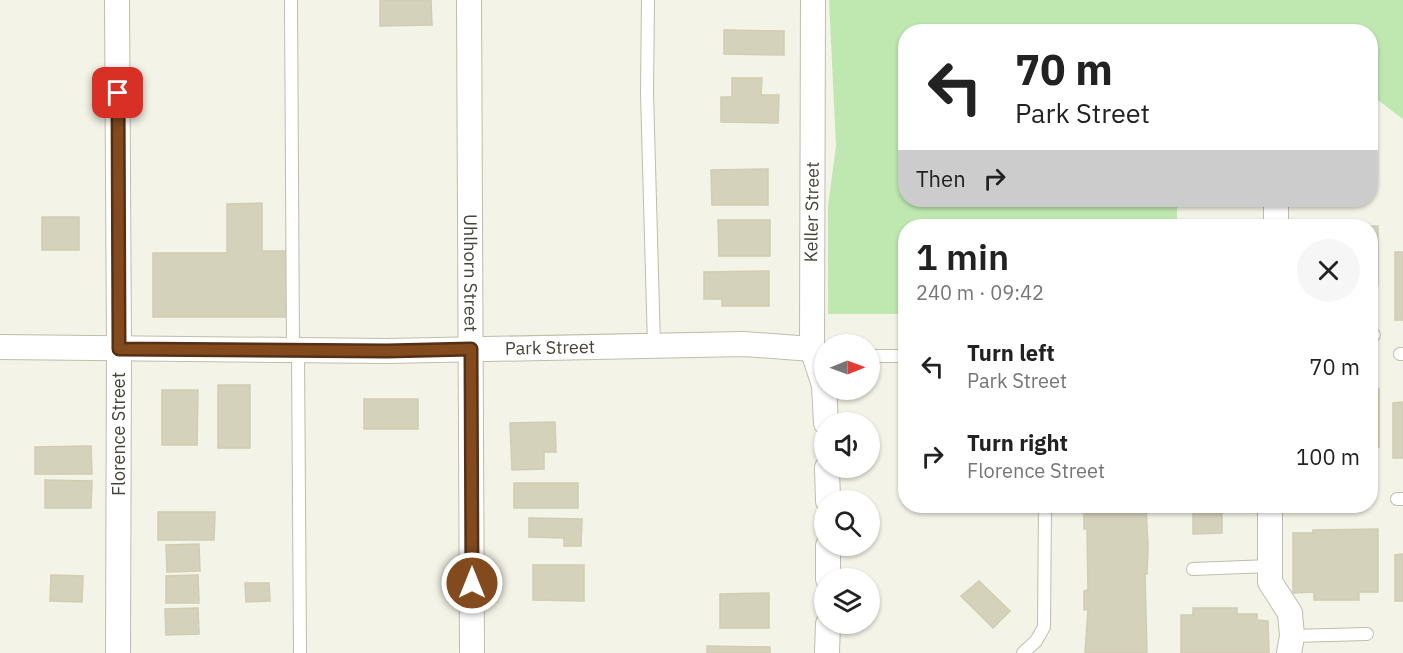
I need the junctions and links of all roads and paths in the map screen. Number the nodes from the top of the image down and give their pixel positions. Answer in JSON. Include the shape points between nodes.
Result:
{"nodes":[{"id":1,"x":117,"y":0,"type":"edge"},
{"id":2,"x":291,"y":0,"type":"edge"},
{"id":3,"x":469,"y":0,"type":"edge"},
{"id":4,"x":648,"y":0,"type":"edge"},
{"id":5,"x":813,"y":0,"type":"edge"},
{"id":6,"x":819,"y":334,"type":"edge"},
{"id":7,"x":654,"y":346,"type":"junction"},
{"id":8,"x":0,"y":347,"type":"edge"},
{"id":9,"x":119,"y":349,"type":"junction"},
{"id":10,"x":471,"y":349,"type":"junction"},
{"id":11,"x":295,"y":350,"type":"junction"},
{"id":12,"x":814,"y":350,"type":"edge"},
{"id":13,"x":880,"y":356,"type":"edge"},
{"id":14,"x":898,"y":356,"type":"edge"},
{"id":15,"x":1045,"y":513,"type":"edge"},
{"id":16,"x":1270,"y":513,"type":"edge"},
{"id":17,"x":1270,"y":566,"type":"junction"},
{"id":18,"x":1193,"y":569,"type":"dead end"},
{"id":19,"x":828,"y":634,"type":"edge"},
{"id":20,"x":1367,"y":634,"type":"dead end"},
{"id":21,"x":1291,"y":644,"type":"edge"},
{"id":22,"x":118,"y":653,"type":"edge"},
{"id":23,"x":300,"y":653,"type":"edge"},
{"id":24,"x":472,"y":653,"type":"edge"},
{"id":25,"x":828,"y":653,"type":"edge"},
{"id":26,"x":1023,"y":653,"type":"edge"}],
"edges":[{"from":1,"to":9,"type":"street","name":"Florence Street"},
{"from":2,"to":11,"type":"lane"},
{"from":3,"to":10,"type":"street","name":"Uhlhorn Street"},
{"from":4,"to":7,"type":"lane"},
{"from":5,"to":6,"type":"street","name":"Keller Street"},
{"from":7,"to":10,"type":"street","name":"Park Street"},
{"from":7,"to":12,"type":"street","name":"Park Street","via":[[744,344]]},
{"from":8,"to":9,"type":"street","name":"Park Street"},
{"from":9,"to":11,"type":"street","name":"Park Street"},
{"from":9,"to":22,"type":"street","name":"Florence Street"},
{"from":10,"to":11,"type":"street","name":"Park Street"},
{"from":10,"to":24,"type":"street","name":"Uhlhorn Street"},
{"from":11,"to":23,"type":"lane"},
{"from":13,"to":14,"type":"lane"},
{"from":15,"to":26,"type":"lane","via":[[1044,627]]},
{"from":16,"to":17,"type":"street"},
{"from":17,"to":18,"type":"lane"},
{"from":17,"to":21,"type":"street","via":[[1270,582],[1290,613]]},
{"from":19,"to":25,"type":"street"},
{"from":20,"to":21,"type":"lane"}]}
